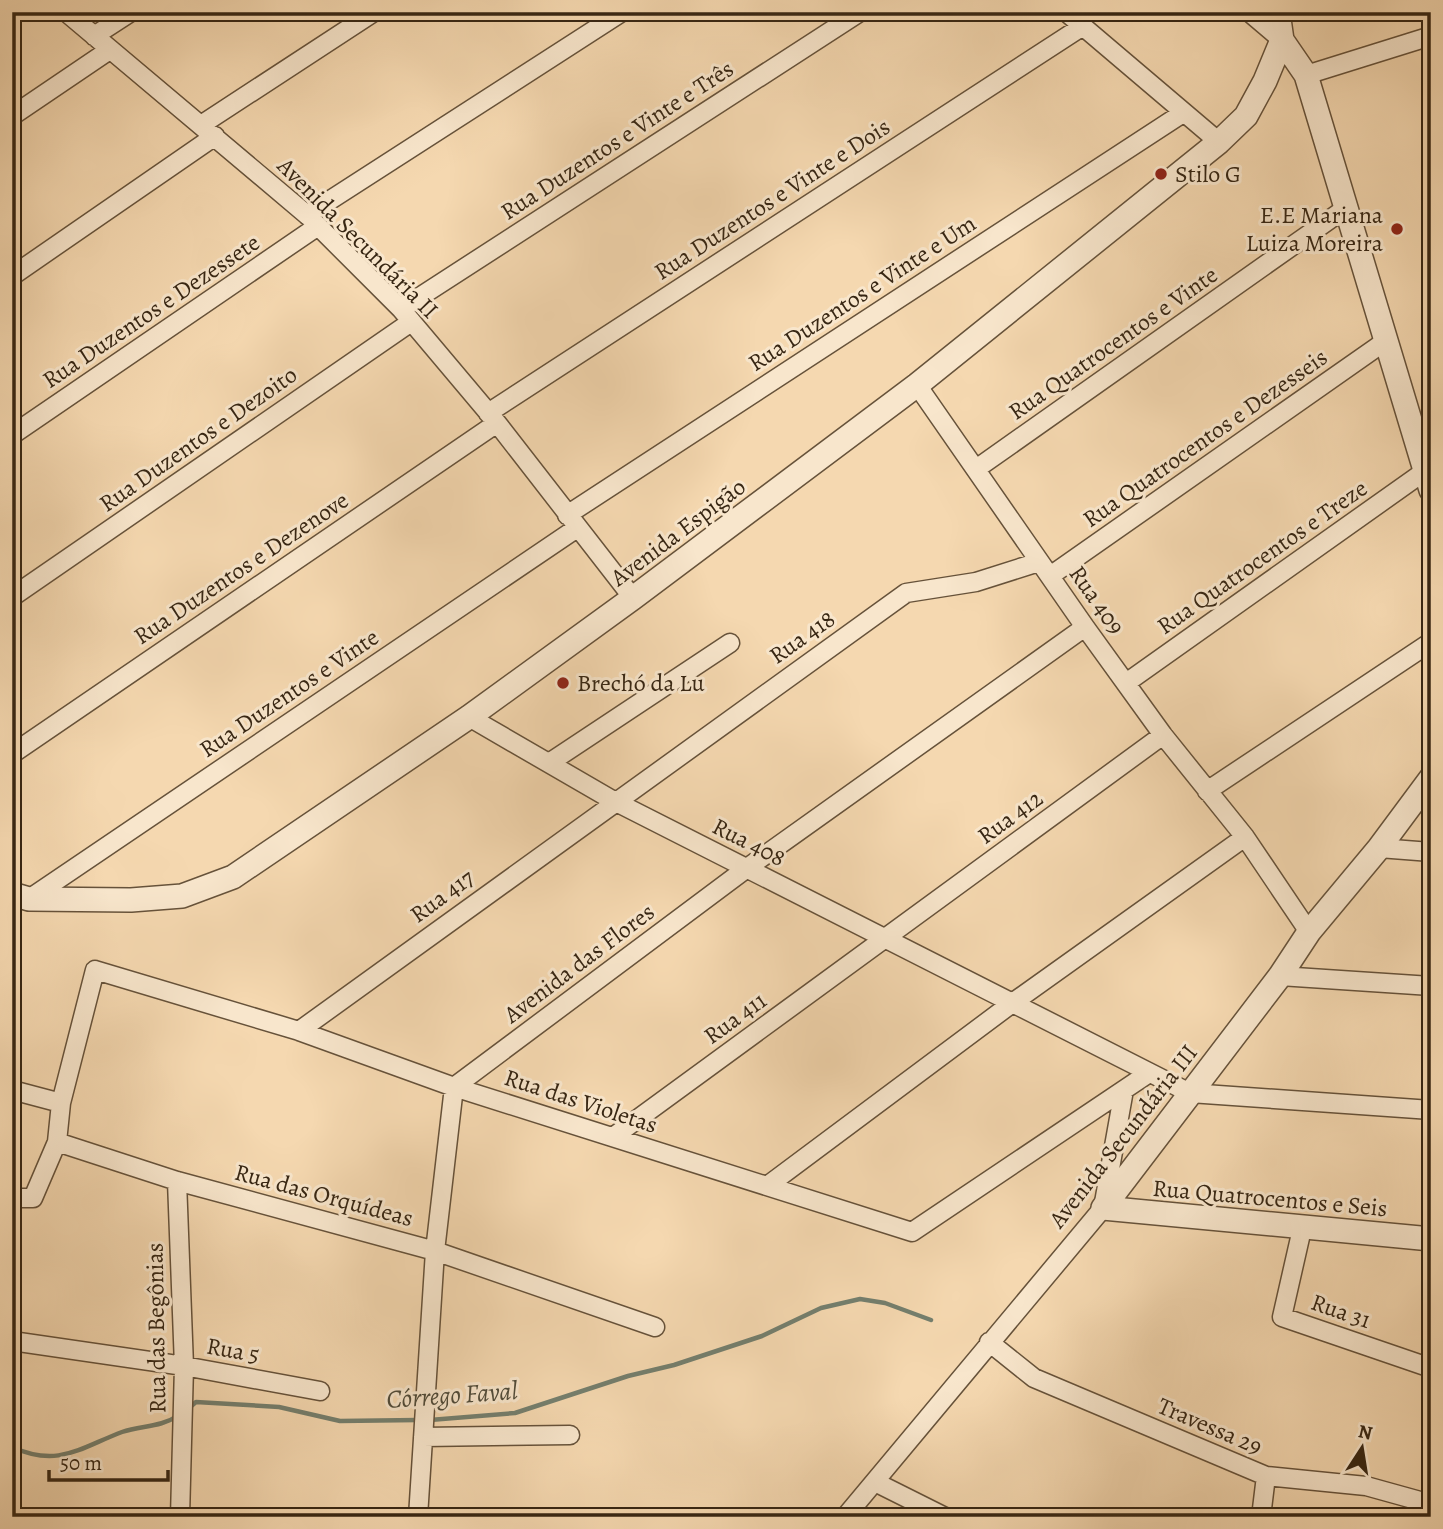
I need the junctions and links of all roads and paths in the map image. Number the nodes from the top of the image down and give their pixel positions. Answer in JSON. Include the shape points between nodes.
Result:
{"nodes":[{"id":1,"x":66,"y":12,"type":"edge"},
{"id":2,"x":131,"y":12,"type":"edge"},
{"id":3,"x":374,"y":12,"type":"edge"},
{"id":4,"x":622,"y":12,"type":"edge"},
{"id":5,"x":860,"y":12,"type":"edge"},
{"id":6,"x":1066,"y":12,"type":"edge"},
{"id":7,"x":1249,"y":12,"type":"edge"},
{"id":8,"x":1278,"y":12,"type":"edge"},
{"id":9,"x":1083,"y":26,"type":"junction"},
{"id":10,"x":94,"y":36,"type":"junction"},
{"id":11,"x":1431,"y":36,"type":"edge"},
{"id":12,"x":1282,"y":40,"type":"junction"},
{"id":13,"x":108,"y":51,"type":"junction"},
{"id":14,"x":1306,"y":75,"type":"junction"},
{"id":15,"x":1183,"y":113,"type":"junction"},
{"id":16,"x":12,"y":116,"type":"edge"},
{"id":17,"x":208,"y":130,"type":"junction"},
{"id":18,"x":1219,"y":142,"type":"junction"},
{"id":19,"x":1346,"y":208,"type":"junction"},
{"id":20,"x":312,"y":221,"type":"junction"},
{"id":21,"x":12,"y":276,"type":"edge"},
{"id":22,"x":406,"y":315,"type":"junction"},
{"id":23,"x":1387,"y":340,"type":"junction"},
{"id":24,"x":917,"y":386,"type":"junction"},
{"id":25,"x":492,"y":418,"type":"junction"},
{"id":26,"x":12,"y":435,"type":"edge"},
{"id":27,"x":976,"y":469,"type":"junction"},
{"id":28,"x":1428,"y":480,"type":"edge"},
{"id":29,"x":573,"y":521,"type":"junction"},
{"id":30,"x":1039,"y":562,"type":"junction"},
{"id":31,"x":1050,"y":576,"type":"junction"},
{"id":32,"x":12,"y":597,"type":"edge"},
{"id":33,"x":633,"y":598,"type":"junction"},
{"id":34,"x":1085,"y":627,"type":"junction"},
{"id":35,"x":1431,"y":642,"type":"edge"},
{"id":36,"x":730,"y":643,"type":"dead end"},
{"id":37,"x":1126,"y":683,"type":"junction"},
{"id":38,"x":469,"y":717,"type":"junction"},
{"id":39,"x":1163,"y":735,"type":"junction"},
{"id":40,"x":12,"y":754,"type":"edge"},
{"id":41,"x":549,"y":763,"type":"junction"},
{"id":42,"x":1431,"y":778,"type":"edge"},
{"id":43,"x":1207,"y":791,"type":"junction"},
{"id":44,"x":614,"y":801,"type":"junction"},
{"id":45,"x":1245,"y":837,"type":"junction"},
{"id":46,"x":1379,"y":848,"type":"junction"},
{"id":47,"x":1431,"y":852,"type":"edge"},
{"id":48,"x":747,"y":868,"type":"junction"},
{"id":49,"x":20,"y":897,"type":"edge"},
{"id":50,"x":1309,"y":932,"type":"junction"},
{"id":51,"x":886,"y":939,"type":"junction"},
{"id":52,"x":1280,"y":976,"type":"junction"},
{"id":53,"x":1431,"y":986,"type":"edge"},
{"id":54,"x":1011,"y":1004,"type":"junction"},
{"id":55,"x":299,"y":1031,"type":"junction"},
{"id":56,"x":1149,"y":1073,"type":"junction"},
{"id":57,"x":454,"y":1087,"type":"junction"},
{"id":58,"x":12,"y":1090,"type":"edge"},
{"id":59,"x":1124,"y":1090,"type":"junction"},
{"id":60,"x":1190,"y":1093,"type":"junction"},
{"id":61,"x":61,"y":1103,"type":"junction"},
{"id":62,"x":1431,"y":1110,"type":"edge"},
{"id":63,"x":613,"y":1137,"type":"junction"},
{"id":64,"x":57,"y":1142,"type":"junction"},
{"id":65,"x":177,"y":1181,"type":"junction"},
{"id":66,"x":767,"y":1186,"type":"junction"},
{"id":67,"x":12,"y":1198,"type":"edge"},
{"id":68,"x":1103,"y":1208,"type":"junction"},
{"id":69,"x":1302,"y":1229,"type":"junction"},
{"id":70,"x":1431,"y":1239,"type":"edge"},
{"id":71,"x":435,"y":1251,"type":"junction"},
{"id":72,"x":655,"y":1327,"type":"dead end"},
{"id":73,"x":12,"y":1341,"type":"edge"},
{"id":74,"x":989,"y":1342,"type":"junction"},
{"id":75,"x":184,"y":1366,"type":"junction"},
{"id":76,"x":1431,"y":1368,"type":"edge"},
{"id":77,"x":320,"y":1391,"type":"dead end"},
{"id":78,"x":570,"y":1435,"type":"dead end"},
{"id":79,"x":424,"y":1437,"type":"junction"},
{"id":80,"x":1266,"y":1476,"type":"junction"},
{"id":81,"x":877,"y":1483,"type":"junction"},
{"id":82,"x":1431,"y":1504,"type":"edge"},
{"id":83,"x":180,"y":1517,"type":"edge"},
{"id":84,"x":418,"y":1517,"type":"edge"},
{"id":85,"x":845,"y":1517,"type":"edge"},
{"id":86,"x":945,"y":1517,"type":"edge"},
{"id":87,"x":1261,"y":1517,"type":"edge"}],
"edges":[{"from":1,"to":10,"type":"street","name":"Avenida Secundária II"},
{"from":2,"to":10,"type":"street"},
{"from":3,"to":17,"type":"street"},
{"from":4,"to":20,"type":"street","name":"Rua Duzentos e Dezessete"},
{"from":5,"to":22,"type":"street","name":"Rua Duzentos e Vinte e Três"},
{"from":6,"to":9,"type":"street"},
{"from":7,"to":12,"type":"street"},
{"from":8,"to":12,"type":"street"},
{"from":9,"to":15,"type":"street"},
{"from":9,"to":25,"type":"street","name":"Rua Duzentos e Vinte e Dois"},
{"from":10,"to":13,"type":"street","name":"Avenida Secundária II"},
{"from":11,"to":14,"type":"street"},
{"from":12,"to":14,"type":"street"},
{"from":12,"to":18,"type":"street","name":"Avenida Espigão","via":[[1246,116]]},
{"from":13,"to":16,"type":"street"},
{"from":13,"to":17,"type":"street","name":"Avenida Secundária II"},
{"from":14,"to":19,"type":"street"},
{"from":15,"to":18,"type":"street"},
{"from":15,"to":29,"type":"street","name":"Rua Duzentos e Vinte e Um"},
{"from":17,"to":20,"type":"street","name":"Avenida Secundária II"},
{"from":17,"to":21,"type":"street"},
{"from":18,"to":24,"type":"street","name":"Avenida Espigão"},
{"from":19,"to":23,"type":"street"},
{"from":19,"to":27,"type":"street","name":"Rua Quatrocentos e Vinte"},
{"from":20,"to":22,"type":"street","name":"Avenida Secundária II"},
{"from":20,"to":26,"type":"street","name":"Rua Duzentos e Dezessete"},
{"from":22,"to":25,"type":"street","name":"Avenida Secundária II"},
{"from":22,"to":32,"type":"street","name":"Rua Duzentos e Dezoito"},
{"from":23,"to":28,"type":"street"},
{"from":23,"to":31,"type":"street","name":"Rua Quatrocentos e Dezesseis"},
{"from":24,"to":27,"type":"street","name":"Rua 409"},
{"from":24,"to":33,"type":"street","name":"Avenida Espigão"},
{"from":25,"to":29,"type":"street","name":"Avenida Secundária II"},
{"from":25,"to":40,"type":"street","name":"Rua Duzentos e Dezenove"},
{"from":27,"to":30,"type":"street","name":"Rua 409"},
{"from":28,"to":37,"type":"street","name":"Rua Quatrocentos e Treze"},
{"from":29,"to":33,"type":"street","name":"Avenida Secundária II"},
{"from":29,"to":49,"type":"street","name":"Rua Duzentos e Vinte"},
{"from":30,"to":31,"type":"street","name":"Rua 409"},
{"from":30,"to":44,"type":"street","name":"Rua 418","via":[[976,582],[906,593]]},
{"from":31,"to":34,"type":"street","name":"Rua 409"},
{"from":33,"to":38,"type":"street","name":"Avenida Espigão"},
{"from":34,"to":37,"type":"street","name":"Rua 409"},
{"from":34,"to":48,"type":"street","name":"Avenida das Flores"},
{"from":35,"to":43,"type":"street"},
{"from":36,"to":41,"type":"street"},
{"from":37,"to":39,"type":"street","name":"Rua 409"},
{"from":38,"to":41,"type":"street","name":"Rua 408"},
{"from":38,"to":49,"type":"street","name":"Avenida Espigão","via":[[233,877],[182,896],[104,902]]},
{"from":39,"to":43,"type":"street","name":"Rua 409"},
{"from":39,"to":51,"type":"street","name":"Rua 412"},
{"from":41,"to":44,"type":"street","name":"Rua 408"},
{"from":42,"to":46,"type":"street","name":"Avenida Secundária III"},
{"from":43,"to":45,"type":"street","name":"Rua 409"},
{"from":44,"to":48,"type":"street","name":"Rua 408"},
{"from":44,"to":55,"type":"street","name":"Rua 417"},
{"from":45,"to":50,"type":"street","name":"Rua 409"},
{"from":45,"to":54,"type":"street"},
{"from":46,"to":47,"type":"street"},
{"from":46,"to":50,"type":"street","name":"Avenida Secundária III"},
{"from":48,"to":51,"type":"street","name":"Rua 408"},
{"from":48,"to":57,"type":"street","name":"Avenida das Flores"},
{"from":50,"to":52,"type":"street","name":"Avenida Secundária III"},
{"from":51,"to":54,"type":"street","name":"Rua 408"},
{"from":51,"to":63,"type":"street","name":"Rua 411"},
{"from":52,"to":53,"type":"street"},
{"from":52,"to":60,"type":"street","name":"Avenida Secundária III"},
{"from":54,"to":56,"type":"street","name":"Rua 408"},
{"from":54,"to":66,"type":"street"},
{"from":55,"to":57,"type":"street","name":"Rua das Violetas"},
{"from":55,"to":61,"type":"street","name":"Rua das Violetas","via":[[95,970]]},
{"from":56,"to":59,"type":"street","name":"Rua das Violetas"},
{"from":56,"to":60,"type":"street","name":"Rua 408"},
{"from":57,"to":63,"type":"street","name":"Rua das Violetas"},
{"from":57,"to":71,"type":"street"},
{"from":58,"to":61,"type":"street"},
{"from":59,"to":66,"type":"street","name":"Rua das Violetas","via":[[912,1232]]},
{"from":59,"to":68,"type":"street"},
{"from":60,"to":62,"type":"street"},
{"from":60,"to":68,"type":"street","name":"Avenida Secundária III"},
{"from":61,"to":64,"type":"street","name":"Rua das Violetas"},
{"from":63,"to":66,"type":"street","name":"Rua das Violetas"},
{"from":64,"to":65,"type":"street","name":"Rua das Orquídeas"},
{"from":64,"to":67,"type":"street","via":[[33,1198]]},
{"from":65,"to":71,"type":"street","name":"Rua das Orquídeas"},
{"from":65,"to":75,"type":"street","name":"Rua das Begônias"},
{"from":68,"to":69,"type":"street","name":"Rua Quatrocentos e Seis"},
{"from":68,"to":74,"type":"street","name":"Avenida Secundária III"},
{"from":69,"to":70,"type":"street","name":"Rua Quatrocentos e Seis"},
{"from":69,"to":76,"type":"street","name":"Rua 31","via":[[1282,1317]]},
{"from":71,"to":72,"type":"street","name":"Rua das Orquídeas"},
{"from":71,"to":79,"type":"street"},
{"from":73,"to":75,"type":"street","name":"Rua 5"},
{"from":74,"to":80,"type":"street","name":"Travessa 29","via":[[1034,1378]]},
{"from":74,"to":81,"type":"street","name":"Avenida Secundária III"},
{"from":75,"to":77,"type":"street","name":"Rua 5"},
{"from":75,"to":83,"type":"street","name":"Rua das Begônias"},
{"from":78,"to":79,"type":"street"},
{"from":79,"to":84,"type":"street"},
{"from":80,"to":82,"type":"street","name":"Travessa 29","via":[[1366,1486]]},
{"from":80,"to":87,"type":"street"},
{"from":81,"to":85,"type":"street","name":"Avenida Secundária III"},
{"from":81,"to":86,"type":"street"}]}
